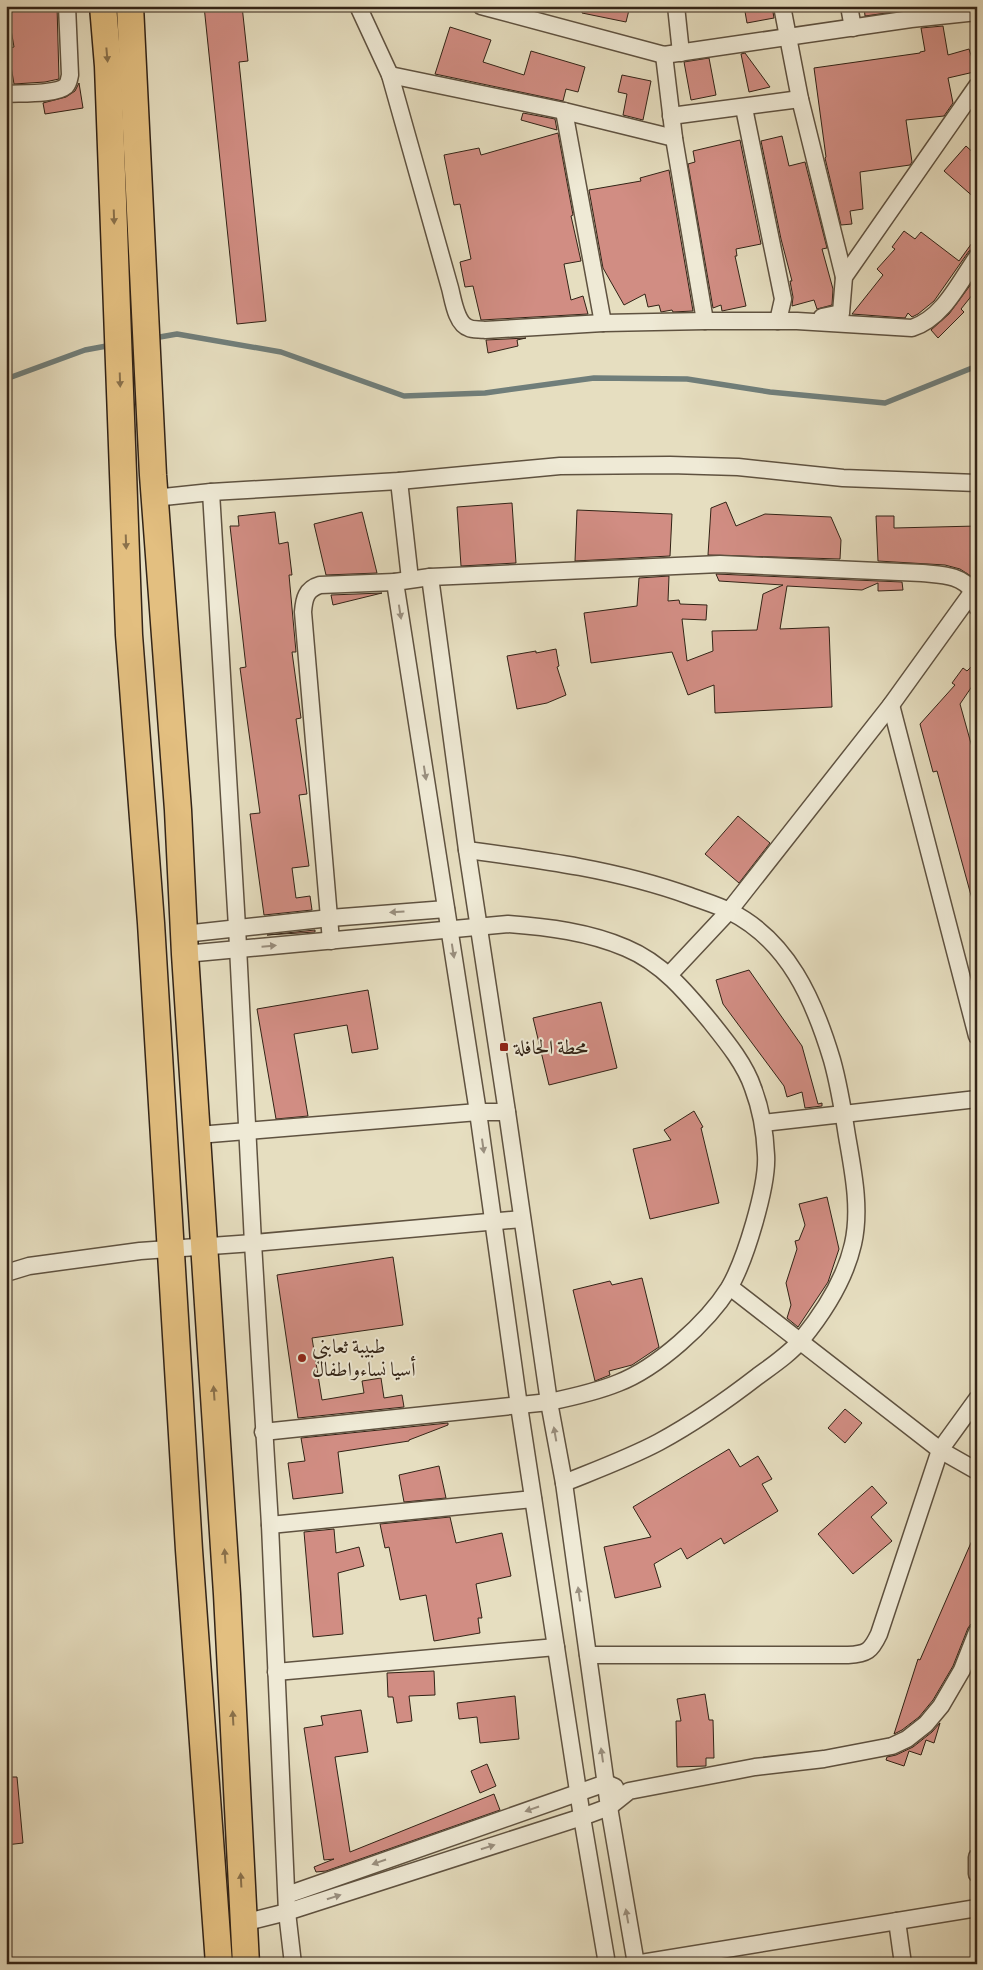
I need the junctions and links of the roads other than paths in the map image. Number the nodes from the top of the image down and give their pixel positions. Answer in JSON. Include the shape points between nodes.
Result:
{"nodes":[{"id":1,"x":67,"y":6,"type":"edge"},
{"id":2,"x":103,"y":6,"type":"edge"},
{"id":3,"x":130,"y":6,"type":"edge"},
{"id":4,"x":358,"y":6,"type":"edge"},
{"id":5,"x":481,"y":6,"type":"edge"},
{"id":6,"x":676,"y":6,"type":"edge"},
{"id":7,"x":782,"y":6,"type":"edge"},
{"id":8,"x":849,"y":6,"type":"edge"},
{"id":9,"x":977,"y":12,"type":"edge"},
{"id":10,"x":853,"y":28,"type":"junction"},
{"id":11,"x":788,"y":38,"type":"junction"},
{"id":12,"x":681,"y":53,"type":"junction"},
{"id":13,"x":664,"y":55,"type":"junction"},
{"id":14,"x":390,"y":75,"type":"junction"},
{"id":15,"x":977,"y":86,"type":"edge"},
{"id":16,"x":6,"y":94,"type":"edge"},
{"id":17,"x":800,"y":99,"type":"junction"},
{"id":18,"x":744,"y":108,"type":"junction"},
{"id":19,"x":564,"y":111,"type":"junction"},
{"id":20,"x":671,"y":116,"type":"junction"},
{"id":21,"x":674,"y":138,"type":"junction"},
{"id":22,"x":977,"y":257,"type":"edge"},
{"id":23,"x":844,"y":277,"type":"junction"},
{"id":24,"x":705,"y":321,"type":"junction"},
{"id":25,"x":778,"y":321,"type":"junction"},
{"id":26,"x":797,"y":321,"type":"junction"},
{"id":27,"x":602,"y":323,"type":"junction"},
{"id":28,"x":399,"y":481,"type":"junction"},
{"id":29,"x":977,"y":483,"type":"edge"},
{"id":30,"x":211,"y":492,"type":"junction"},
{"id":31,"x":154,"y":498,"type":"junction"},
{"id":32,"x":430,"y":577,"type":"junction"},
{"id":33,"x":402,"y":580,"type":"junction"},
{"id":34,"x":975,"y":595,"type":"edge"},
{"id":35,"x":891,"y":705,"type":"junction"},
{"id":36,"x":467,"y":850,"type":"junction"},
{"id":37,"x":446,"y":909,"type":"junction"},
{"id":38,"x":730,"y":911,"type":"junction"},
{"id":39,"x":330,"y":918,"type":"junction"},
{"id":40,"x":238,"y":927,"type":"junction"},
{"id":41,"x":479,"y":927,"type":"junction"},
{"id":42,"x":450,"y":930,"type":"junction"},
{"id":43,"x":332,"y":941,"type":"junction"},
{"id":44,"x":185,"y":944,"type":"junction"},
{"id":45,"x":238,"y":949,"type":"junction"},
{"id":46,"x":670,"y":975,"type":"junction"},
{"id":47,"x":977,"y":1036,"type":"edge"},
{"id":48,"x":977,"y":1099,"type":"edge"},
{"id":49,"x":478,"y":1112,"type":"junction"},
{"id":50,"x":507,"y":1112,"type":"junction"},
{"id":51,"x":843,"y":1114,"type":"junction"},
{"id":52,"x":763,"y":1123,"type":"junction"},
{"id":53,"x":247,"y":1130,"type":"junction"},
{"id":54,"x":198,"y":1135,"type":"junction"},
{"id":55,"x":522,"y":1219,"type":"junction"},
{"id":56,"x":493,"y":1221,"type":"junction"},
{"id":57,"x":253,"y":1244,"type":"junction"},
{"id":58,"x":205,"y":1245,"type":"junction"},
{"id":59,"x":172,"y":1248,"type":"junction"},
{"id":60,"x":6,"y":1273,"type":"edge"},
{"id":61,"x":730,"y":1287,"type":"junction"},
{"id":62,"x":801,"y":1341,"type":"junction"},
{"id":63,"x":977,"y":1399,"type":"edge"},
{"id":64,"x":549,"y":1402,"type":"junction"},
{"id":65,"x":519,"y":1406,"type":"junction"},
{"id":66,"x":263,"y":1432,"type":"junction"},
{"id":67,"x":940,"y":1450,"type":"junction"},
{"id":68,"x":977,"y":1471,"type":"edge"},
{"id":69,"x":564,"y":1483,"type":"junction"},
{"id":70,"x":533,"y":1498,"type":"junction"},
{"id":71,"x":270,"y":1525,"type":"junction"},
{"id":72,"x":977,"y":1632,"type":"edge"},
{"id":73,"x":556,"y":1646,"type":"junction"},
{"id":74,"x":588,"y":1655,"type":"junction"},
{"id":75,"x":276,"y":1672,"type":"junction"},
{"id":76,"x":606,"y":1784,"type":"junction"},
{"id":77,"x":629,"y":1791,"type":"junction"},
{"id":78,"x":578,"y":1793,"type":"junction"},
{"id":79,"x":609,"y":1807,"type":"junction"},
{"id":80,"x":582,"y":1817,"type":"junction"},
{"id":81,"x":977,"y":1857,"type":"edge"},
{"id":82,"x":977,"y":1874,"type":"edge"},
{"id":83,"x":287,"y":1895,"type":"junction"},
{"id":84,"x":977,"y":1908,"type":"edge"},
{"id":85,"x":287,"y":1912,"type":"junction"},
{"id":86,"x":897,"y":1921,"type":"junction"},
{"id":87,"x":244,"y":1923,"type":"junction"},
{"id":88,"x":219,"y":1964,"type":"edge"},
{"id":89,"x":246,"y":1964,"type":"edge"},
{"id":90,"x":293,"y":1964,"type":"edge"},
{"id":91,"x":606,"y":1964,"type":"edge"},
{"id":92,"x":635,"y":1964,"type":"edge"},
{"id":93,"x":902,"y":1964,"type":"edge"}],
"edges":[{"from":1,"to":16,"type":"street","via":[[68,83],[51,91]]},
{"from":2,"to":59,"type":"highway","one_way":true,"via":[[108,66],[129,635]]},
{"from":3,"to":31,"type":"highway"},
{"from":4,"to":14,"type":"street"},
{"from":5,"to":13,"type":"street"},
{"from":6,"to":12,"type":"street"},
{"from":7,"to":11,"type":"street"},
{"from":8,"to":10,"type":"street"},
{"from":9,"to":10,"type":"street"},
{"from":10,"to":11,"type":"street"},
{"from":11,"to":12,"type":"street"},
{"from":11,"to":17,"type":"street"},
{"from":12,"to":13,"type":"street"},
{"from":13,"to":20,"type":"street"},
{"from":14,"to":19,"type":"street"},
{"from":14,"to":27,"type":"street","via":[[450,288],[464,325],[485,330]]},
{"from":15,"to":23,"type":"street"},
{"from":17,"to":18,"type":"street"},
{"from":17,"to":23,"type":"street"},
{"from":18,"to":20,"type":"street"},
{"from":18,"to":25,"type":"street","via":[[783,299]]},
{"from":19,"to":21,"type":"street"},
{"from":19,"to":27,"type":"street"},
{"from":20,"to":21,"type":"street"},
{"from":21,"to":24,"type":"street"},
{"from":22,"to":26,"type":"street","via":[[941,309],[920,326],[904,329]]},
{"from":23,"to":26,"type":"street","via":[[841,313]]},
{"from":24,"to":25,"type":"street"},
{"from":24,"to":27,"type":"street"},
{"from":25,"to":26,"type":"street"},
{"from":28,"to":29,"type":"street","via":[[560,466],[670,464],[843,478]]},
{"from":28,"to":30,"type":"street"},
{"from":28,"to":33,"type":"street"},
{"from":30,"to":31,"type":"street"},
{"from":30,"to":40,"type":"street"},
{"from":31,"to":44,"type":"highway"},
{"from":32,"to":33,"type":"street"},
{"from":32,"to":34,"type":"street","via":[[720,564],[922,572],[958,578]]},
{"from":32,"to":36,"type":"street"},
{"from":33,"to":37,"type":"street","one_way":true},
{"from":33,"to":39,"type":"street","via":[[320,585],[313,587],[304,600]]},
{"from":34,"to":35,"type":"street"},
{"from":35,"to":38,"type":"street"},
{"from":35,"to":47,"type":"street"},
{"from":36,"to":38,"type":"street","via":[[596,869],[662,886]]},
{"from":36,"to":41,"type":"street"},
{"from":37,"to":39,"type":"street","one_way":true},
{"from":37,"to":42,"type":"street"},
{"from":38,"to":46,"type":"street"},
{"from":38,"to":51,"type":"street","via":[[780,951],[810,996],[837,1079]]},
{"from":39,"to":40,"type":"street"},
{"from":39,"to":43,"type":"street"},
{"from":40,"to":44,"type":"street"},
{"from":40,"to":45,"type":"street"},
{"from":41,"to":42,"type":"street"},
{"from":41,"to":46,"type":"street","via":[[508,924],[581,933],[626,948]]},
{"from":41,"to":50,"type":"street"},
{"from":42,"to":43,"type":"street"},
{"from":42,"to":49,"type":"street","one_way":true},
{"from":45,"to":43,"type":"street","one_way":true},
{"from":44,"to":45,"type":"street"},
{"from":44,"to":54,"type":"highway"},
{"from":45,"to":53,"type":"street"},
{"from":46,"to":52,"type":"street","via":[[736,1057],[753,1087]]},
{"from":48,"to":51,"type":"street"},
{"from":49,"to":50,"type":"street"},
{"from":49,"to":53,"type":"street"},
{"from":49,"to":56,"type":"street","one_way":true},
{"from":50,"to":55,"type":"street"},
{"from":51,"to":52,"type":"street"},
{"from":51,"to":62,"type":"street","via":[[855,1182],[854,1241],[846,1269],[824,1309]]},
{"from":52,"to":61,"type":"street","via":[[767,1156],[762,1191],[752,1230]]},
{"from":53,"to":54,"type":"street"},
{"from":53,"to":57,"type":"street"},
{"from":54,"to":58,"type":"highway"},
{"from":55,"to":56,"type":"street"},
{"from":55,"to":64,"type":"street"},
{"from":56,"to":57,"type":"street"},
{"from":56,"to":65,"type":"street"},
{"from":57,"to":58,"type":"street"},
{"from":57,"to":66,"type":"street"},
{"from":58,"to":59,"type":"street"},
{"from":87,"to":58,"type":"highway","one_way":true},
{"from":59,"to":60,"type":"street","via":[[29,1266]]},
{"from":59,"to":88,"type":"highway","via":[[189,1550]]},
{"from":61,"to":62,"type":"street"},
{"from":61,"to":64,"type":"street","via":[[715,1309],[688,1336],[653,1364],[620,1383]]},
{"from":62,"to":67,"type":"street"},
{"from":62,"to":69,"type":"street","via":[[734,1395],[690,1424],[640,1451]]},
{"from":63,"to":67,"type":"street"},
{"from":64,"to":65,"type":"street"},
{"from":69,"to":64,"type":"street","one_way":true},
{"from":65,"to":66,"type":"street"},
{"from":65,"to":70,"type":"street"},
{"from":66,"to":71,"type":"street"},
{"from":67,"to":68,"type":"street"},
{"from":67,"to":74,"type":"street","via":[[879,1634],[867,1652]]},
{"from":74,"to":69,"type":"street","one_way":true},
{"from":70,"to":71,"type":"street"},
{"from":70,"to":73,"type":"street"},
{"from":71,"to":75,"type":"street"},
{"from":72,"to":77,"type":"street","via":[[962,1670],[941,1706],[926,1724],[892,1746]]},
{"from":73,"to":75,"type":"street"},
{"from":73,"to":78,"type":"street"},
{"from":76,"to":74,"type":"street","one_way":true},
{"from":75,"to":83,"type":"street"},
{"from":76,"to":77,"type":"street"},
{"from":76,"to":78,"type":"street"},
{"from":76,"to":79,"type":"street"},
{"from":77,"to":79,"type":"street"},
{"from":78,"to":80,"type":"street"},
{"from":78,"to":83,"type":"street","one_way":true},
{"from":79,"to":80,"type":"street"},
{"from":92,"to":79,"type":"street","one_way":true},
{"from":85,"to":80,"type":"street","one_way":true},
{"from":80,"to":91,"type":"street"},
{"from":81,"to":82,"type":"street"},
{"from":83,"to":85,"type":"street"},
{"from":84,"to":86,"type":"street"},
{"from":85,"to":87,"type":"street"},
{"from":85,"to":90,"type":"street"},
{"from":86,"to":92,"type":"street"},
{"from":86,"to":93,"type":"street"},
{"from":87,"to":89,"type":"highway"}]}
